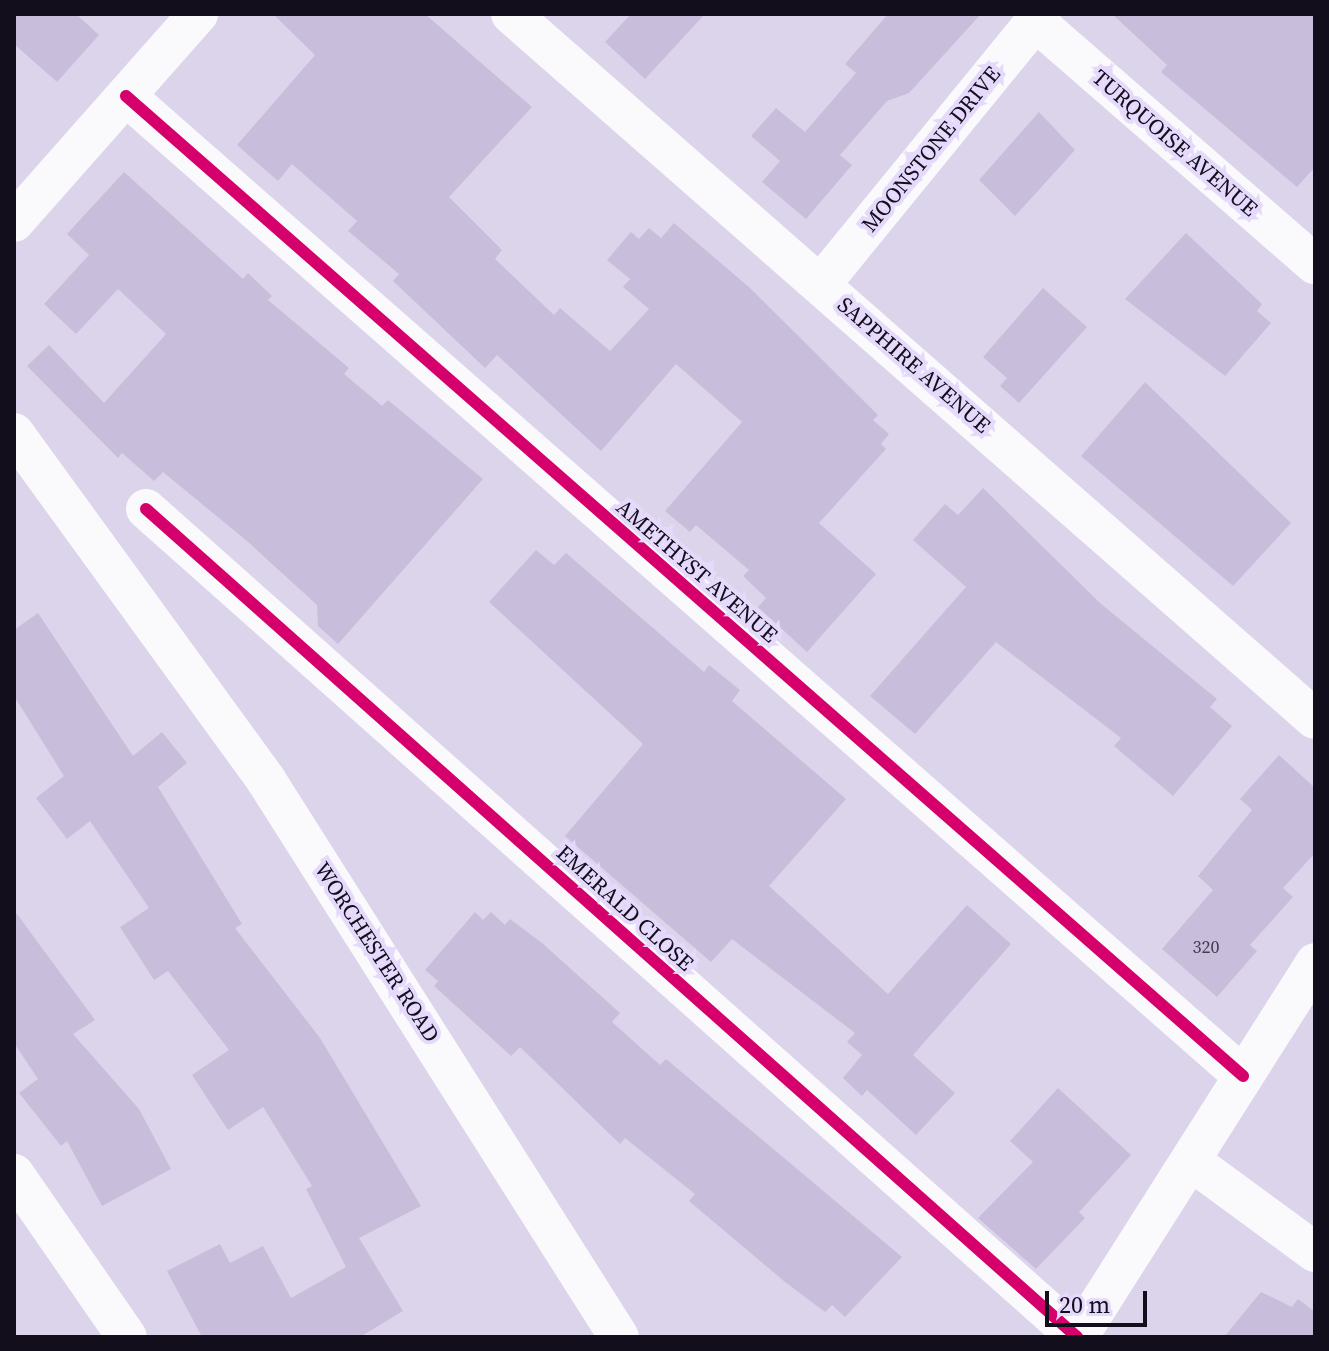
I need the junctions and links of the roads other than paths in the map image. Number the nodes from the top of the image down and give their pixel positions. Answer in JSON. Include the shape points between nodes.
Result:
{"nodes":[{"id":1,"x":198,"y":14,"type":"edge"},
{"id":2,"x":511,"y":14,"type":"edge"},
{"id":3,"x":1038,"y":17,"type":"edge"},
{"id":4,"x":126,"y":96,"type":"junction"},
{"id":5,"x":14,"y":222,"type":"edge"},
{"id":6,"x":1315,"y":264,"type":"edge"},
{"id":7,"x":821,"y":284,"type":"junction"},
{"id":8,"x":14,"y":433,"type":"edge"},
{"id":9,"x":146,"y":509,"type":"dead end"},
{"id":10,"x":1315,"y":719,"type":"edge"},
{"id":11,"x":1315,"y":963,"type":"edge"},
{"id":12,"x":1243,"y":1076,"type":"junction"},
{"id":13,"x":1191,"y":1161,"type":"junction"},
{"id":14,"x":14,"y":1174,"type":"edge"},
{"id":15,"x":1315,"y":1252,"type":"edge"},
{"id":16,"x":127,"y":1337,"type":"edge"},
{"id":17,"x":619,"y":1337,"type":"edge"},
{"id":18,"x":1077,"y":1337,"type":"edge"}],
"edges":[{"from":1,"to":4,"type":"street"},
{"from":2,"to":7,"type":"street","name":"SAPPHIRE AVENUE"},
{"from":3,"to":6,"type":"street","name":"TURQUOISE AVENUE"},
{"from":3,"to":7,"type":"street","name":"MOONSTONE DRIVE"},
{"from":4,"to":5,"type":"street"},
{"from":4,"to":12,"type":"street","name":"AMETHYST AVENUE"},
{"from":7,"to":10,"type":"street","name":"SAPPHIRE AVENUE"},
{"from":8,"to":17,"type":"street","name":"WORCHESTER ROAD","via":[[122,577],[391,970]]},
{"from":9,"to":18,"type":"street","name":"EMERALD CLOSE"},
{"from":11,"to":12,"type":"street"},
{"from":12,"to":13,"type":"street"},
{"from":13,"to":15,"type":"street"},
{"from":13,"to":18,"type":"street"},
{"from":14,"to":16,"type":"street"}]}
